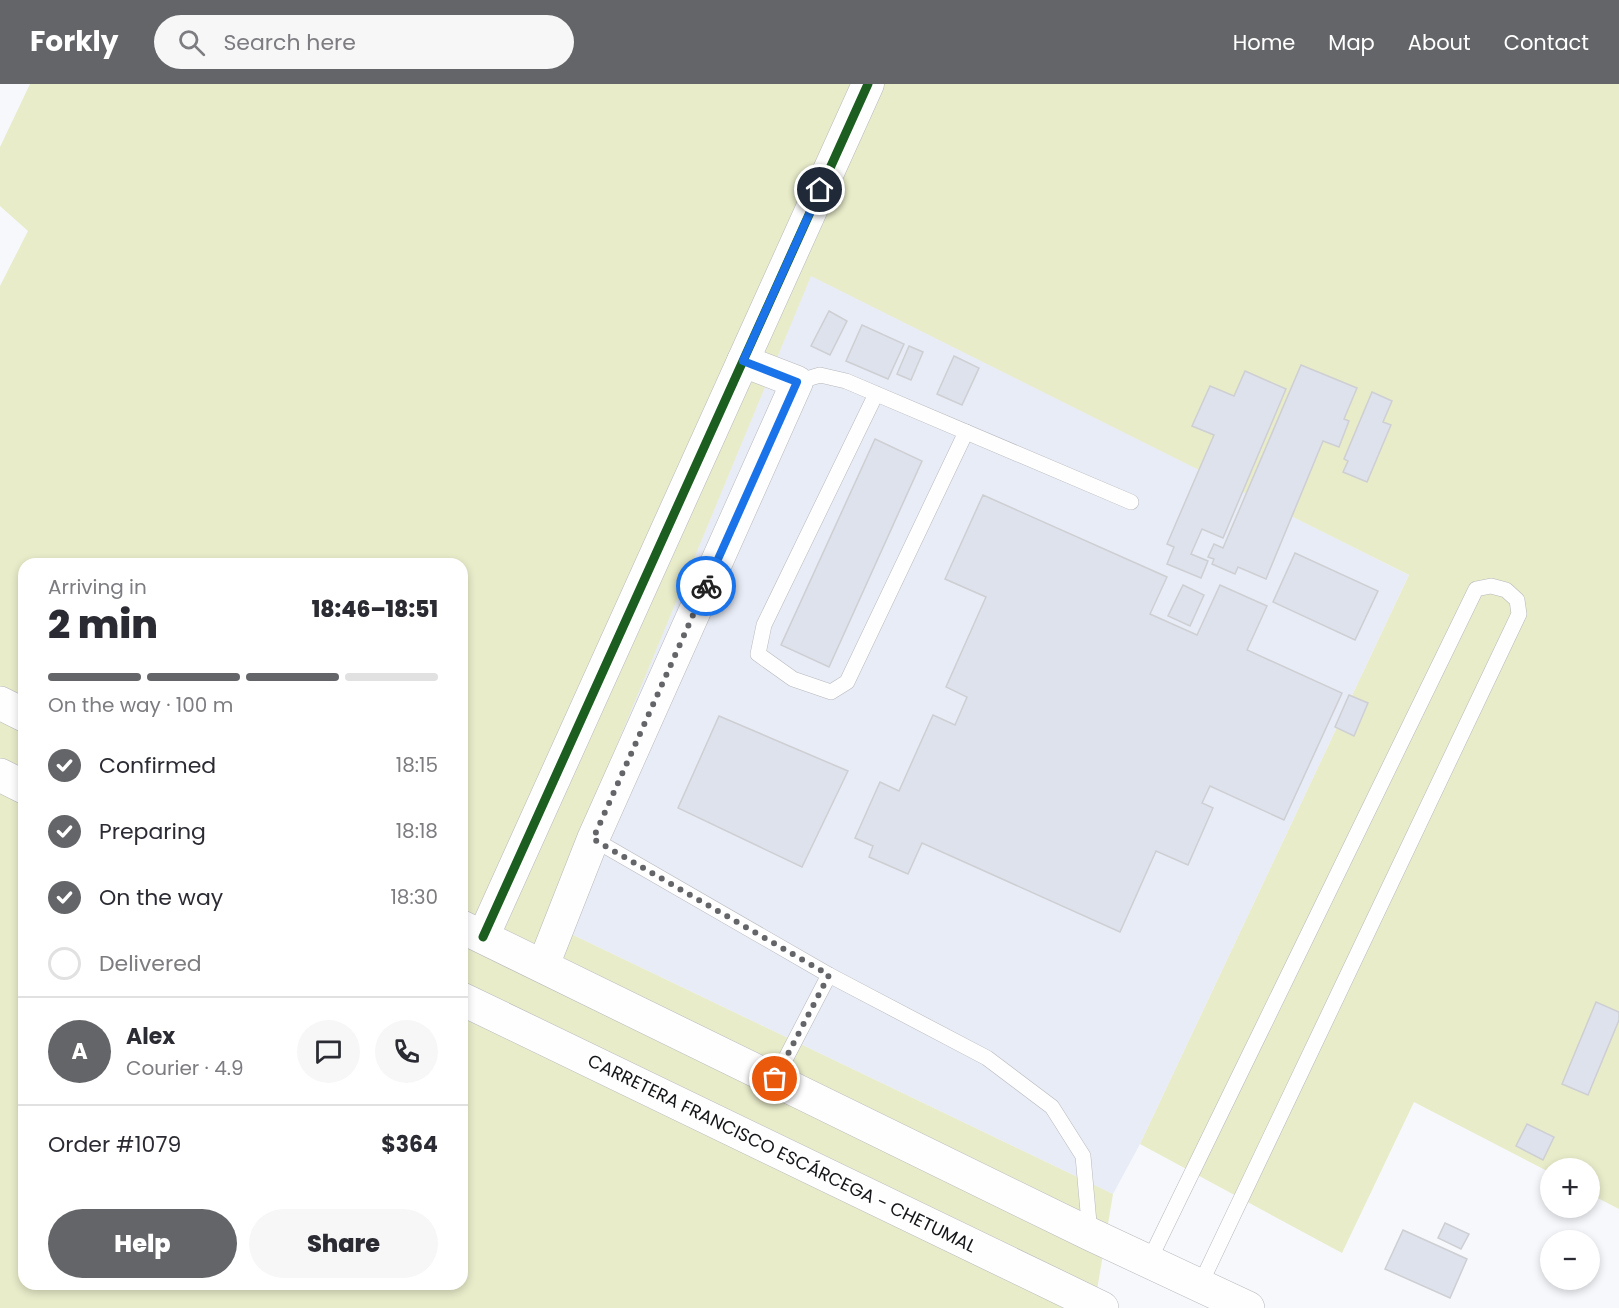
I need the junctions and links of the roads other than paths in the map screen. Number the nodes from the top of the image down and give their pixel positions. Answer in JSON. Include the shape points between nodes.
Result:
{"nodes":[{"id":1,"x":868,"y":84,"type":"edge"},
{"id":2,"x":743,"y":361,"type":"junction"},
{"id":3,"x":797,"y":382,"type":"junction"},
{"id":4,"x":876,"y":394,"type":"junction"},
{"id":5,"x":966,"y":432,"type":"junction"},
{"id":6,"x":1131,"y":502,"type":"dead end"},
{"id":7,"x":0,"y":703,"type":"edge"},
{"id":8,"x":18,"y":712,"type":"edge"},
{"id":9,"x":0,"y":775,"type":"edge"},
{"id":10,"x":18,"y":784,"type":"edge"},
{"id":11,"x":593,"y":839,"type":"junction"},
{"id":12,"x":472,"y":932,"type":"edge"},
{"id":13,"x":543,"y":966,"type":"junction"},
{"id":14,"x":829,"y":975,"type":"junction"},
{"id":15,"x":468,"y":1002,"type":"edge"},
{"id":16,"x":775,"y":1079,"type":"junction"},
{"id":17,"x":1090,"y":1234,"type":"junction"},
{"id":18,"x":1149,"y":1261,"type":"junction"},
{"id":19,"x":1200,"y":1285,"type":"junction"},
{"id":20,"x":1101,"y":1308,"type":"edge"},
{"id":21,"x":1248,"y":1308,"type":"edge"}],
"edges":[{"from":1,"to":2,"type":"street"},
{"from":2,"to":3,"type":"street"},
{"from":2,"to":12,"type":"street"},
{"from":3,"to":4,"type":"lane","via":[[820,375]]},
{"from":3,"to":11,"type":"street"},
{"from":4,"to":5,"type":"lane"},
{"from":4,"to":5,"type":"lane","via":[[764,625],[758,654],[793,679],[831,692],[847,682]]},
{"from":5,"to":6,"type":"lane"},
{"from":7,"to":8,"type":"highway"},
{"from":9,"to":10,"type":"highway"},
{"from":11,"to":13,"type":"street"},
{"from":11,"to":14,"type":"lane"},
{"from":12,"to":13,"type":"highway"},
{"from":13,"to":16,"type":"highway"},
{"from":14,"to":16,"type":"lane"},
{"from":14,"to":17,"type":"lane","via":[[987,1058],[1052,1107],[1083,1156]]},
{"from":15,"to":20,"type":"highway","name":"CARRETERA FRANCISCO ESCÁRCEGA - CHETUMAL"},
{"from":16,"to":17,"type":"highway"},
{"from":17,"to":18,"type":"highway"},
{"from":18,"to":19,"type":"highway"},
{"from":18,"to":19,"type":"lane","via":[[1476,589],[1491,586],[1506,590],[1517,600],[1519,614]]},
{"from":19,"to":21,"type":"highway"}]}
